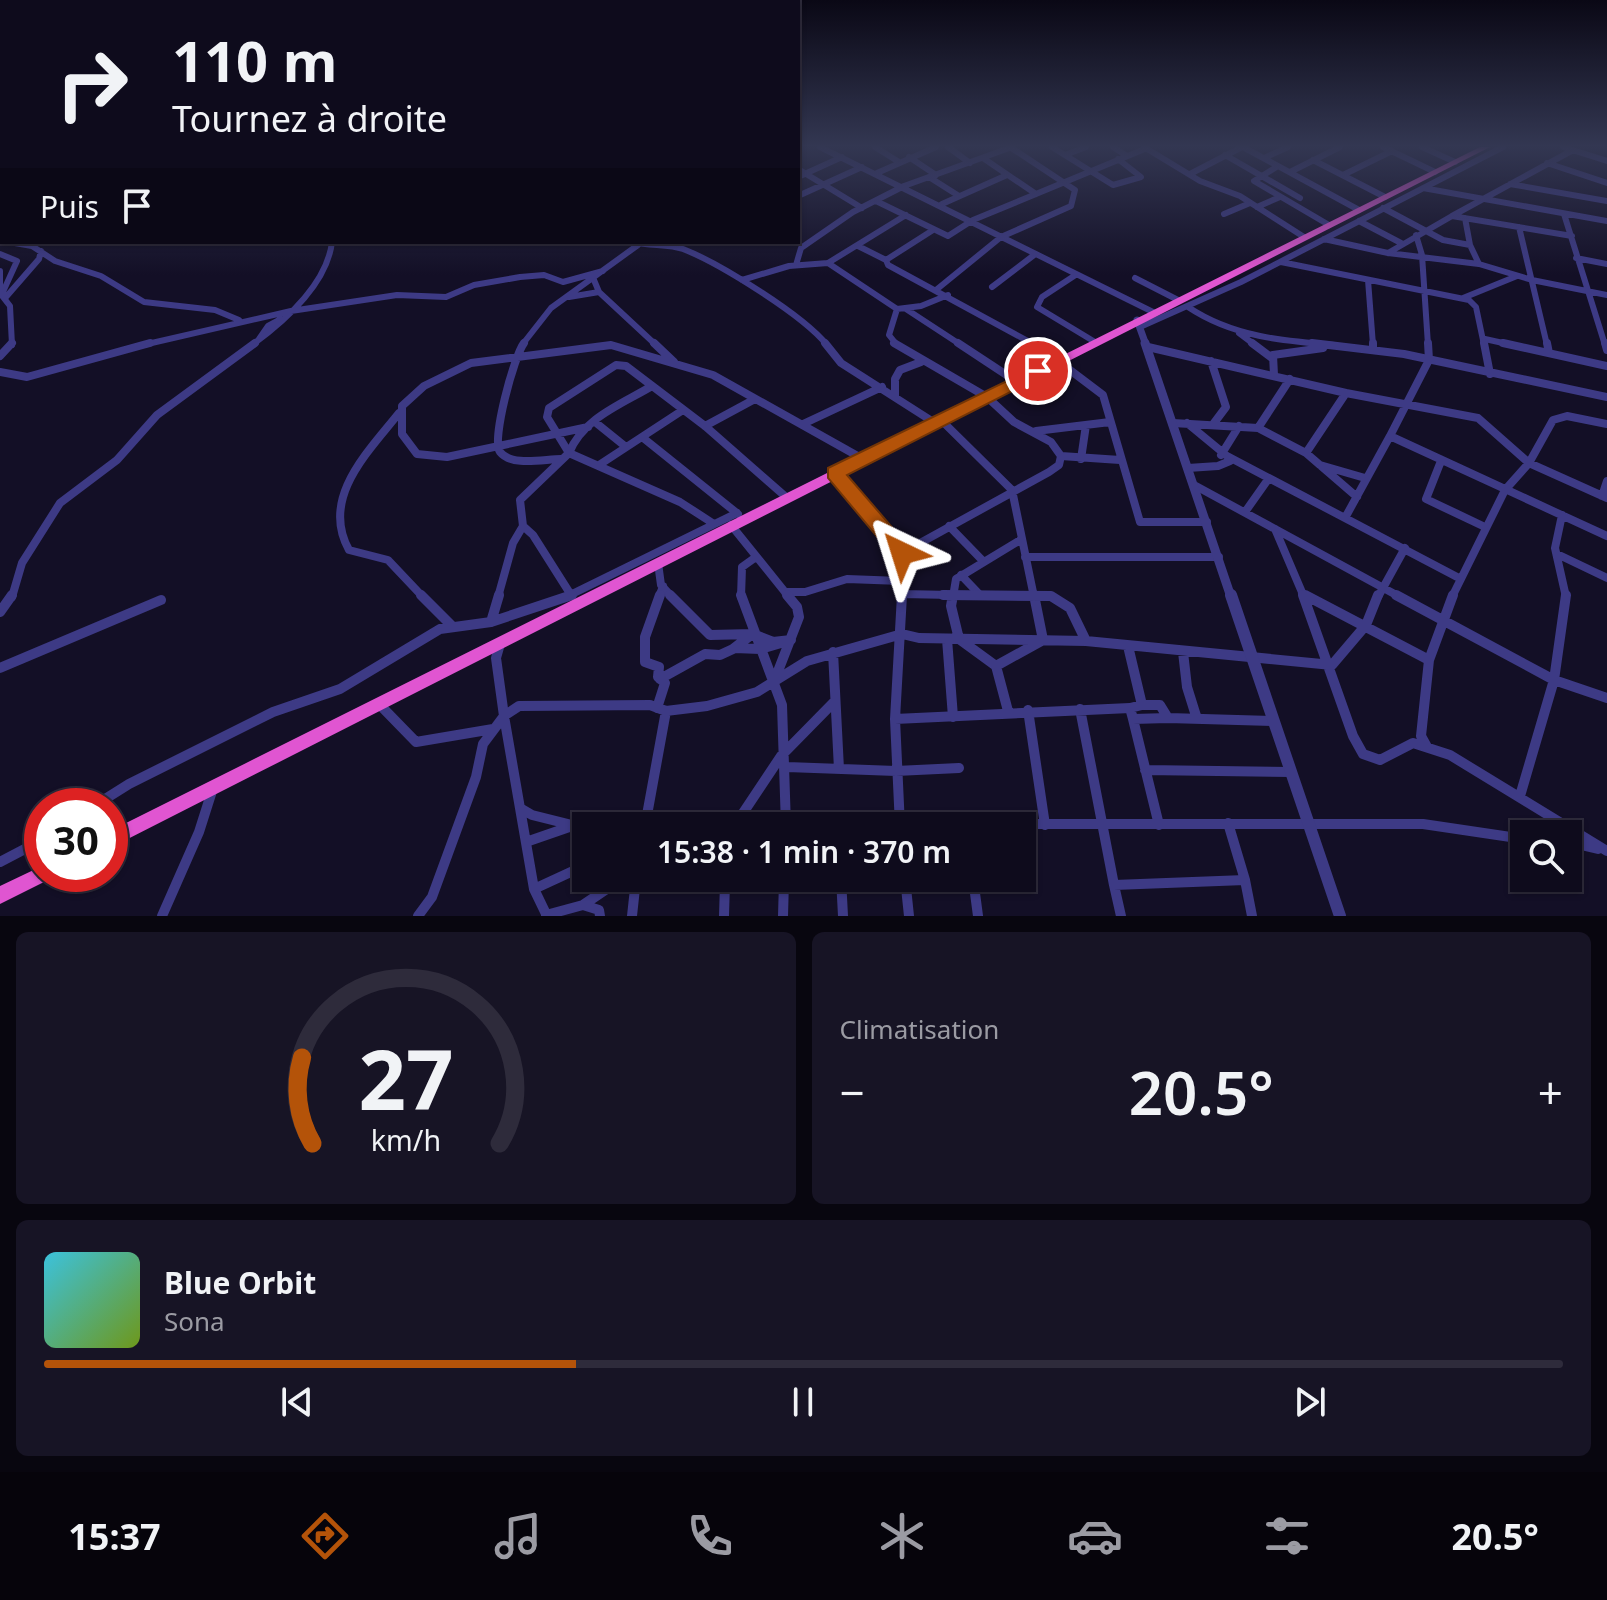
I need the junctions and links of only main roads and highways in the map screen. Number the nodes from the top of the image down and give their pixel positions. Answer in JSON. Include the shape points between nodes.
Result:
{"nodes":[{"id":1,"x":1401,"y":190,"type":"edge"},
{"id":2,"x":128,"y":831,"type":"edge"},
{"id":3,"x":24,"y":883,"type":"edge"},
{"id":4,"x":0,"y":895,"type":"edge"}],
"edges":[{"from":1,"to":2,"type":"highway","via":[[1183,303],[1153,312],[1138,324],[737,519]]},
{"from":3,"to":4,"type":"highway"}]}
